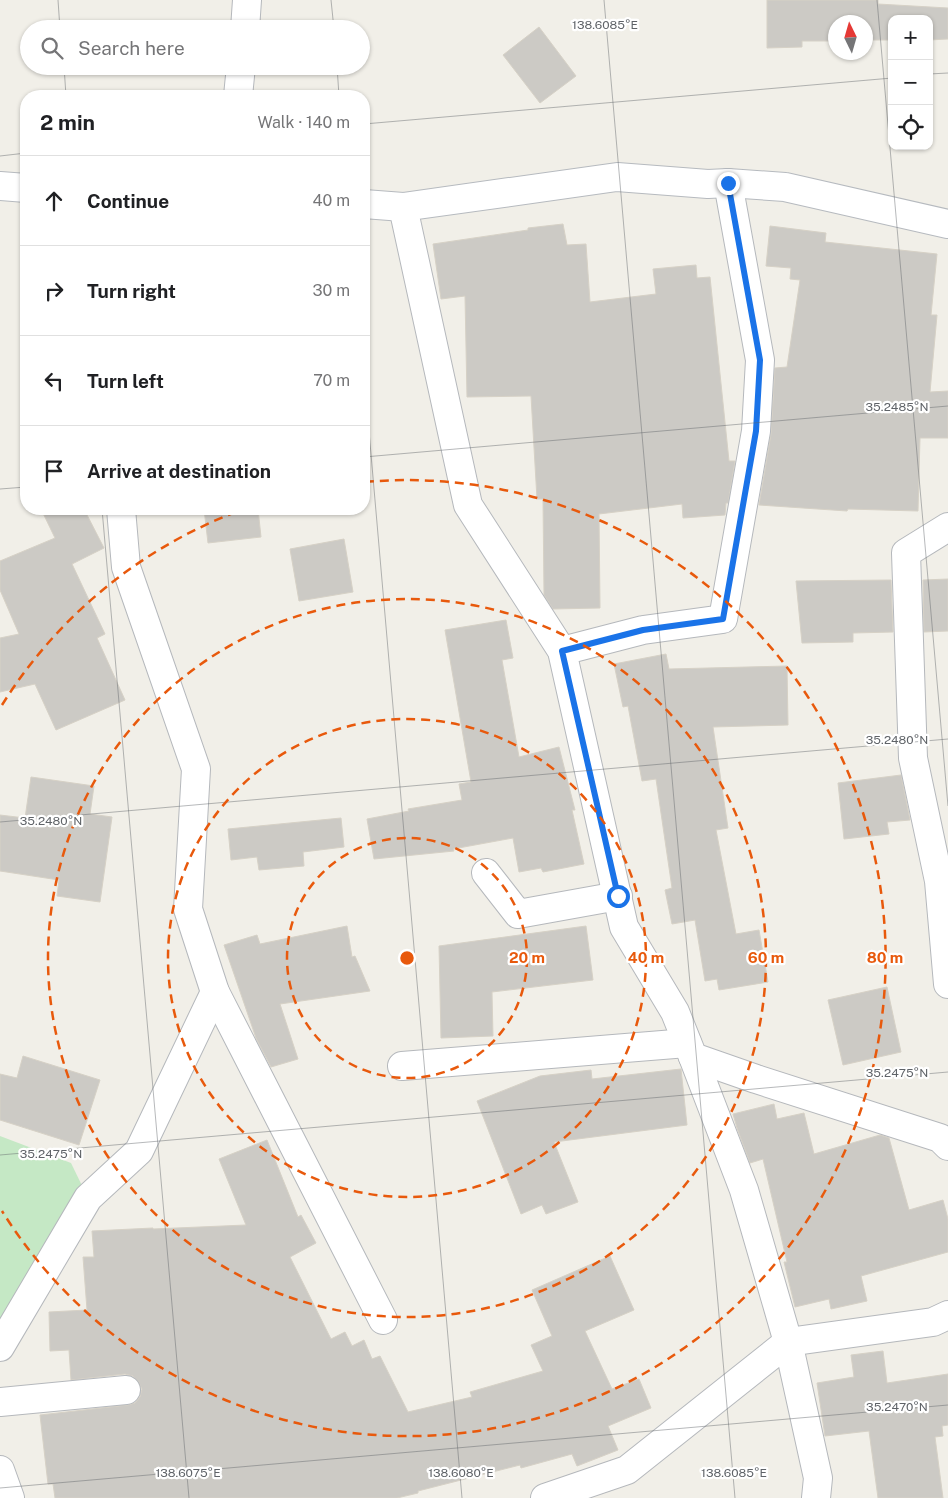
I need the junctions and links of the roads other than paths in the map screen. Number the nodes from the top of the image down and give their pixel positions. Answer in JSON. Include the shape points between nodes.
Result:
{"nodes":[{"id":1,"x":248,"y":0,"type":"edge"},
{"id":2,"x":246,"y":20,"type":"edge"},
{"id":3,"x":240,"y":75,"type":"edge"},
{"id":4,"x":239,"y":90,"type":"edge"},
{"id":5,"x":728,"y":183,"type":"junction"},
{"id":6,"x":0,"y":186,"type":"edge"},
{"id":7,"x":20,"y":188,"type":"edge"},
{"id":8,"x":370,"y":204,"type":"edge"},
{"id":9,"x":403,"y":207,"type":"junction"},
{"id":10,"x":948,"y":224,"type":"edge"},
{"id":11,"x":122,"y":515,"type":"edge"},
{"id":12,"x":948,"y":527,"type":"edge"},
{"id":13,"x":562,"y":651,"type":"junction"},
{"id":14,"x":486,"y":873,"type":"dead end"},
{"id":15,"x":618,"y":896,"type":"junction"},
{"id":16,"x":948,"y":984,"type":"edge"},
{"id":17,"x":214,"y":992,"type":"junction"},
{"id":18,"x":690,"y":1050,"type":"junction"},
{"id":19,"x":402,"y":1066,"type":"dead end"},
{"id":20,"x":948,"y":1146,"type":"edge"},
{"id":21,"x":948,"y":1315,"type":"edge"},
{"id":22,"x":383,"y":1320,"type":"dead end"},
{"id":23,"x":788,"y":1342,"type":"junction"},
{"id":24,"x":0,"y":1347,"type":"edge"},
{"id":25,"x":126,"y":1390,"type":"dead end"},
{"id":26,"x":0,"y":1402,"type":"edge"},
{"id":27,"x":0,"y":1470,"type":"edge"},
{"id":28,"x":10,"y":1498,"type":"edge"},
{"id":29,"x":545,"y":1498,"type":"edge"},
{"id":30,"x":816,"y":1498,"type":"edge"}],
"edges":[{"from":1,"to":2,"type":"street"},
{"from":3,"to":4,"type":"street"},
{"from":5,"to":9,"type":"street","via":[[617,177]]},
{"from":5,"to":10,"type":"street","via":[[785,187]]},
{"from":5,"to":13,"type":"street","via":[[760,360],[756,431],[723,619],[643,630]]},
{"from":6,"to":7,"type":"street"},
{"from":8,"to":9,"type":"street"},
{"from":9,"to":13,"type":"street","via":[[468,505]]},
{"from":11,"to":17,"type":"street","via":[[126,567],[196,769],[188,909]]},
{"from":12,"to":16,"type":"street","via":[[906,554],[913,758],[939,881]]},
{"from":13,"to":15,"type":"street"},
{"from":14,"to":15,"type":"street","via":[[518,914]]},
{"from":15,"to":18,"type":"street","via":[[624,927],[675,1012]]},
{"from":17,"to":22,"type":"street"},
{"from":17,"to":24,"type":"street","via":[[139,1152],[88,1198]]},
{"from":18,"to":19,"type":"street"},
{"from":18,"to":20,"type":"street","via":[[756,1080],[940,1138]]},
{"from":18,"to":23,"type":"street","via":[[744,1190]]},
{"from":21,"to":23,"type":"street","via":[[933,1322]]},
{"from":23,"to":29,"type":"street","via":[[627,1470]]},
{"from":23,"to":30,"type":"street","via":[[818,1478]]},
{"from":25,"to":26,"type":"street"},
{"from":27,"to":28,"type":"street"}]}
